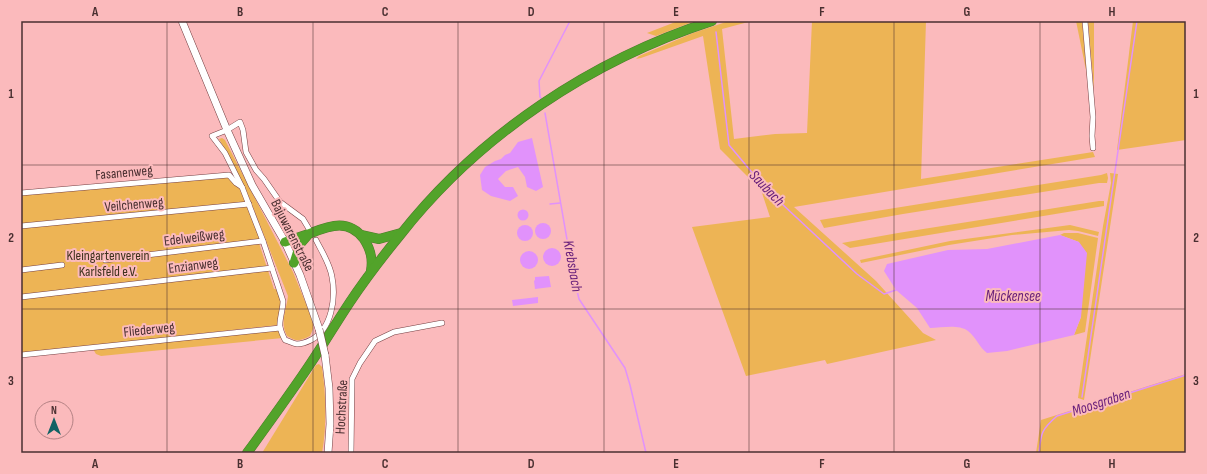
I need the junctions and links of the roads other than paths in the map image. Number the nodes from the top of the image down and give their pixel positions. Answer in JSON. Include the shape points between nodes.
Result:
{"nodes":[{"id":1,"x":182,"y":21,"type":"edge"},
{"id":2,"x":712,"y":21,"type":"edge"},
{"id":3,"x":1086,"y":21,"type":"edge"},
{"id":4,"x":227,"y":130,"type":"junction"},
{"id":5,"x":1093,"y":148,"type":"dead end"},
{"id":6,"x":242,"y":187,"type":"junction"},
{"id":7,"x":21,"y":193,"type":"edge"},
{"id":8,"x":249,"y":204,"type":"junction"},
{"id":9,"x":21,"y":226,"type":"edge"},
{"id":10,"x":401,"y":233,"type":"junction"},
{"id":11,"x":312,"y":234,"type":"junction"},
{"id":12,"x":361,"y":235,"type":"junction"},
{"id":13,"x":263,"y":241,"type":"junction"},
{"id":14,"x":285,"y":242,"type":"junction"},
{"id":15,"x":105,"y":260,"type":"dead end"},
{"id":16,"x":294,"y":263,"type":"junction"},
{"id":17,"x":62,"y":266,"type":"dead end"},
{"id":18,"x":272,"y":268,"type":"junction"},
{"id":19,"x":21,"y":270,"type":"edge"},
{"id":20,"x":371,"y":271,"type":"junction"},
{"id":21,"x":21,"y":297,"type":"edge"},
{"id":22,"x":442,"y":323,"type":"dead end"},
{"id":23,"x":280,"y":328,"type":"junction"},
{"id":24,"x":21,"y":355,"type":"edge"},
{"id":25,"x":249,"y":452,"type":"edge"},
{"id":26,"x":328,"y":453,"type":"edge"},
{"id":27,"x":351,"y":453,"type":"edge"}],
"edges":[{"from":1,"to":4,"type":"main road","name":"Bajuwarenstraße"},
{"from":2,"to":10,"type":"highway","via":[[620,59],[544,103],[504,132],[463,167]]},
{"from":3,"to":5,"type":"street"},
{"from":4,"to":6,"type":"street","name":"Bajuwarenstraße","via":[[212,136],[225,153]]},
{"from":4,"to":11,"type":"street","via":[[240,122],[246,152],[256,170],[280,202],[303,219]]},
{"from":4,"to":14,"type":"main road","name":"Bajuwarenstraße","via":[[252,185]]},
{"from":6,"to":7,"type":"street","name":"Fasanenweg","via":[[229,175]]},
{"from":6,"to":8,"type":"street","name":"Bajuwarenstraße"},
{"from":8,"to":9,"type":"street","name":"Veilchenweg"},
{"from":8,"to":13,"type":"street","name":"Bajuwarenstraße"},
{"from":10,"to":12,"type":"highway","via":[[379,239]]},
{"from":10,"to":20,"type":"highway"},
{"from":11,"to":12,"type":"highway","via":[[326,227],[340,225]]},
{"from":11,"to":14,"type":"highway"},
{"from":11,"to":16,"type":"highway","via":[[300,244]]},
{"from":11,"to":23,"type":"street","via":[[332,276],[332,308],[328,322],[318,336],[306,343],[296,344],[285,340]]},
{"from":12,"to":20,"type":"highway","via":[[372,256]]},
{"from":13,"to":15,"type":"street","name":"Edelweißweg"},
{"from":13,"to":18,"type":"street","name":"Bajuwarenstraße"},
{"from":14,"to":16,"type":"main road","name":"Bajuwarenstraße"},
{"from":16,"to":26,"type":"main road","name":"Bajuwarenstraße","bridge":true,"via":[[319,329],[325,355],[329,388]]},
{"from":17,"to":19,"type":"street"},
{"from":18,"to":21,"type":"street","name":"Enzianweg"},
{"from":18,"to":23,"type":"street","name":"Bajuwarenstraße","via":[[282,301]]},
{"from":20,"to":25,"type":"highway"},
{"from":22,"to":27,"type":"street","name":"Hochstraße","via":[[394,332],[375,341],[352,379]]},
{"from":23,"to":24,"type":"street","name":"Fliederweg"}]}
